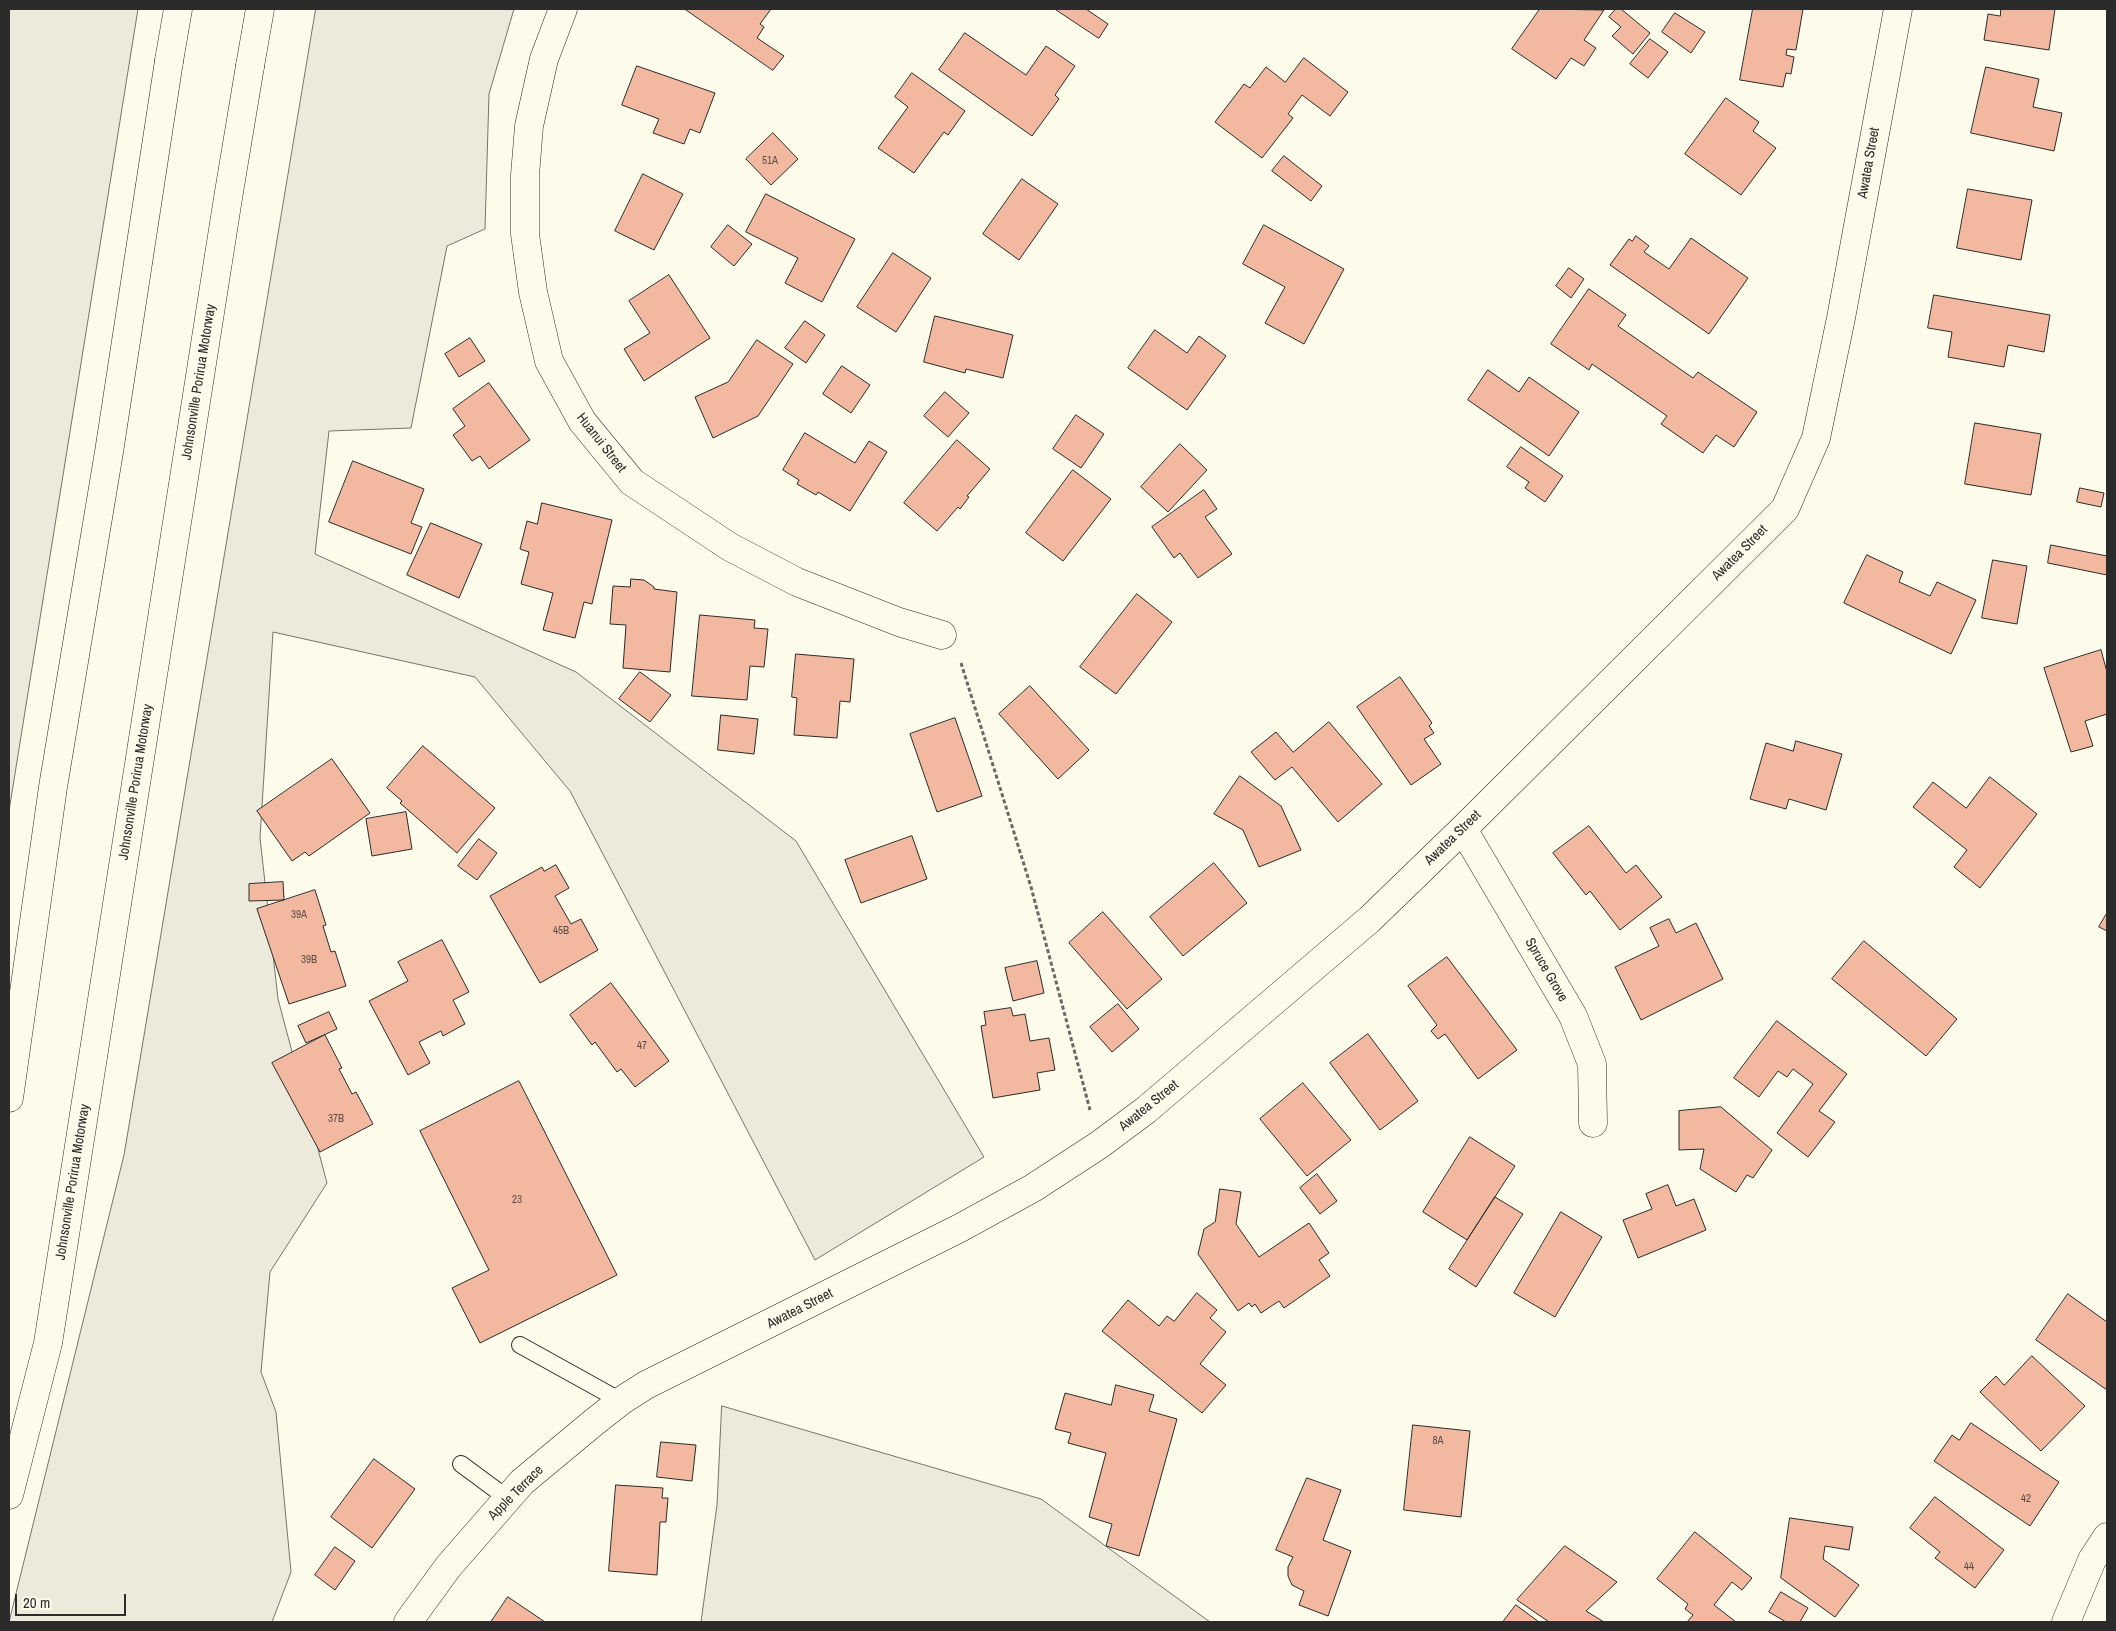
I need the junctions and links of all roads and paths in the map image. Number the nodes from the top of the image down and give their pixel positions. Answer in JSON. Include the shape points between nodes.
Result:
{"nodes":[{"id":1,"x":178,"y":9,"type":"edge"},
{"id":2,"x":260,"y":9,"type":"edge"},
{"id":3,"x":563,"y":9,"type":"edge"},
{"id":4,"x":1898,"y":9,"type":"edge"},
{"id":5,"x":942,"y":635,"type":"joint"},
{"id":6,"x":1463,"y":829,"type":"junction"},
{"id":7,"x":9,"y":1098,"type":"edge"},
{"id":8,"x":1593,"y":1123,"type":"dead end"},
{"id":9,"x":1099,"y":1145,"type":"junction"},
{"id":10,"x":520,"y":1345,"type":"dead end"},
{"id":11,"x":646,"y":1385,"type":"joint"},
{"id":12,"x":621,"y":1401,"type":"junction"},
{"id":13,"x":461,"y":1464,"type":"dead end"},
{"id":14,"x":9,"y":1495,"type":"edge"},
{"id":15,"x":507,"y":1498,"type":"junction"},
{"id":16,"x":2107,"y":1537,"type":"edge"},
{"id":17,"x":408,"y":1622,"type":"edge"},
{"id":18,"x":2066,"y":1622,"type":"edge"}],
"edges":[{"from":1,"to":7,"type":"main road","via":[[53,787]]},
{"from":2,"to":14,"type":"main road","name":"Johnsonville Porirua Motorway","via":[[224,217],[48,1342]]},
{"from":3,"to":5,"type":"main road","name":"Huanui Street","via":[[544,59],[530,126],[525,174],[525,234],[549,361],[582,421],[632,482],[730,547],[797,582],[899,622]]},
{"from":4,"to":6,"type":"main road","name":"Awatea Street","via":[[1816,438],[1785,509]]},
{"from":5,"to":9,"type":"path","via":[[964,666],[1030,887]]},
{"from":6,"to":8,"type":"main road","name":"Spruce Grove","via":[[1573,1016],[1592,1064]]},
{"from":6,"to":9,"type":"main road","name":"Awatea Street","via":[[1370,919],[1146,1110]]},
{"from":9,"to":11,"type":"main road","name":"Awatea Street","via":[[1033,1188],[960,1228]]},
{"from":10,"to":12,"type":"lane"},
{"from":11,"to":12,"type":"main road","name":"Apple Terrace"},
{"from":12,"to":15,"type":"main road","name":"Apple Terrace"},
{"from":13,"to":15,"type":"lane"},
{"from":15,"to":17,"type":"main road","name":"Apple Terrace","via":[[448,1567]]},
{"from":16,"to":18,"type":"main road","via":[[2092,1560]]}]}
